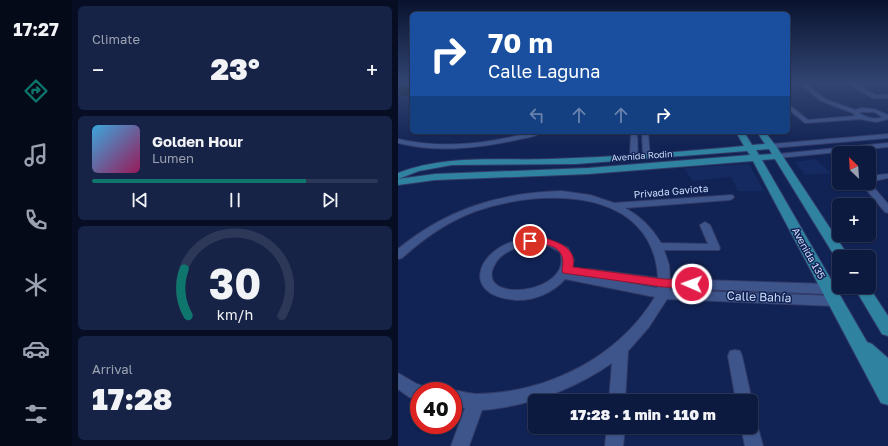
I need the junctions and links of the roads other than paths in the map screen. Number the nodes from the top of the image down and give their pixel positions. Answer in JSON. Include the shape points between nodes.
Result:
{"nodes":[{"id":1,"x":832,"y":104,"type":"edge"},
{"id":2,"x":790,"y":108,"type":"edge"},
{"id":3,"x":857,"y":114,"type":"junction"},
{"id":4,"x":798,"y":116,"type":"junction"},
{"id":5,"x":886,"y":117,"type":"edge"},
{"id":6,"x":877,"y":120,"type":"junction"},
{"id":7,"x":888,"y":126,"type":"edge"},
{"id":8,"x":530,"y":134,"type":"edge"},
{"id":9,"x":634,"y":134,"type":"edge"},
{"id":10,"x":645,"y":134,"type":"edge"},
{"id":11,"x":741,"y":134,"type":"edge"},
{"id":12,"x":763,"y":134,"type":"edge"},
{"id":13,"x":888,"y":136,"type":"edge"},
{"id":14,"x":398,"y":140,"type":"edge"},
{"id":15,"x":888,"y":145,"type":"edge"},
{"id":16,"x":772,"y":146,"type":"junction"},
{"id":17,"x":753,"y":153,"type":"junction"},
{"id":18,"x":647,"y":156,"type":"junction"},
{"id":19,"x":778,"y":156,"type":"junction"},
{"id":20,"x":634,"y":157,"type":"junction"},
{"id":21,"x":420,"y":158,"type":"dead end"},
{"id":22,"x":444,"y":163,"type":"junction"},
{"id":23,"x":398,"y":176,"type":"edge"},
{"id":24,"x":888,"y":176,"type":"edge"},
{"id":25,"x":435,"y":178,"type":"junction"},
{"id":26,"x":876,"y":178,"type":"edge"},
{"id":27,"x":398,"y":182,"type":"edge"},
{"id":28,"x":871,"y":190,"type":"edge"},
{"id":29,"x":729,"y":197,"type":"dead end"},
{"id":30,"x":615,"y":206,"type":"junction"},
{"id":31,"x":888,"y":210,"type":"edge"},
{"id":32,"x":705,"y":225,"type":"dead end"},
{"id":33,"x":658,"y":246,"type":"junction"},
{"id":34,"x":838,"y":250,"type":"edge"},
{"id":35,"x":398,"y":255,"type":"edge"},
{"id":36,"x":566,"y":272,"type":"junction"},
{"id":37,"x":663,"y":288,"type":"junction"},
{"id":38,"x":866,"y":294,"type":"edge"},
{"id":39,"x":832,"y":295,"type":"junction"},
{"id":40,"x":888,"y":329,"type":"edge"},
{"id":41,"x":857,"y":340,"type":"junction"},
{"id":42,"x":620,"y":349,"type":"junction"},
{"id":43,"x":735,"y":356,"type":"dead end"},
{"id":44,"x":888,"y":369,"type":"edge"},
{"id":45,"x":398,"y":380,"type":"edge"},
{"id":46,"x":410,"y":388,"type":"edge"},
{"id":47,"x":617,"y":394,"type":"edge"},
{"id":48,"x":743,"y":394,"type":"edge"},
{"id":49,"x":888,"y":396,"type":"edge"},
{"id":50,"x":462,"y":400,"type":"edge"},
{"id":51,"x":476,"y":402,"type":"junction"},
{"id":52,"x":615,"y":434,"type":"edge"},
{"id":53,"x":751,"y":434,"type":"edge"},
{"id":54,"x":460,"y":446,"type":"edge"},
{"id":55,"x":614,"y":446,"type":"edge"},
{"id":56,"x":754,"y":446,"type":"edge"}],
"edges":[{"from":1,"to":3,"type":"street"},
{"from":2,"to":4,"type":"street"},
{"from":3,"to":4,"type":"street"},
{"from":3,"to":4,"type":"street","via":[[807,122]]},
{"from":3,"to":5,"type":"street","via":[[871,110]]},
{"from":3,"to":6,"type":"street"},
{"from":5,"to":6,"type":"street"},
{"from":6,"to":7,"type":"street"},
{"from":8,"to":14,"type":"street","via":[[451,145],[422,145]]},
{"from":9,"to":20,"type":"street"},
{"from":10,"to":18,"type":"street"},
{"from":11,"to":17,"type":"main road","name":"Avenida 135"},
{"from":12,"to":16,"type":"main road"},
{"from":13,"to":16,"type":"street","name":"Avenida Rodin"},
{"from":15,"to":19,"type":"street","name":"Avenida Rodin"},
{"from":16,"to":17,"type":"main road","name":"Avenida Rodin"},
{"from":16,"to":19,"type":"main road"},
{"from":17,"to":18,"type":"main road","name":"Avenida Rodin"},
{"from":17,"to":19,"type":"main road","name":"Avenida Rodin"},
{"from":17,"to":25,"type":"main road","name":"Avenida Rodin","via":[[588,171]]},
{"from":17,"to":39,"type":"main road","name":"Avenida 135"},
{"from":18,"to":20,"type":"main road","name":"Avenida Rodin"},
{"from":19,"to":34,"type":"main road"},
{"from":20,"to":22,"type":"main road","name":"Avenida Rodin","via":[[548,162]]},
{"from":21,"to":22,"type":"main road"},
{"from":22,"to":23,"type":"main road","name":"Avenida Rodin","via":[[416,168]]},
{"from":22,"to":25,"type":"main road","via":[[446,168]]},
{"from":24,"to":26,"type":"street"},
{"from":25,"to":27,"type":"main road","name":"Avenida Rodin"},
{"from":28,"to":31,"type":"street"},
{"from":29,"to":30,"type":"street","name":"Privada Gaviota"},
{"from":30,"to":33,"type":"street","via":[[633,216],[648,230]]},
{"from":30,"to":35,"type":"street","via":[[590,198],[562,195],[532,195],[500,201],[469,210],[438,225],[409,244]]},
{"from":32,"to":33,"type":"street","via":[[715,248]]},
{"from":33,"to":37,"type":"street","via":[[663,264]]},
{"from":36,"to":36,"type":"street","via":[[569,261],[567,253],[552,243],[536,241],[517,243],[505,248],[488,263],[485,272],[486,281],[492,288],[502,294],[515,296],[544,290],[556,283]]},
{"from":36,"to":37,"type":"street","name":"Calle Bahía"},
{"from":37,"to":39,"type":"street","name":"Calle Bahía"},
{"from":37,"to":42,"type":"street","via":[[649,317]]},
{"from":38,"to":40,"type":"main road"},
{"from":39,"to":41,"type":"main road","name":"Avenida 135"},
{"from":41,"to":44,"type":"main road"},
{"from":41,"to":49,"type":"main road","name":"Avenida 135"},
{"from":42,"to":47,"type":"street"},
{"from":42,"to":51,"type":"street","via":[[580,376],[530,394]]},
{"from":43,"to":48,"type":"street"},
{"from":45,"to":46,"type":"street"},
{"from":50,"to":51,"type":"street"},
{"from":51,"to":54,"type":"street"},
{"from":52,"to":55,"type":"street"},
{"from":53,"to":56,"type":"street"}]}
